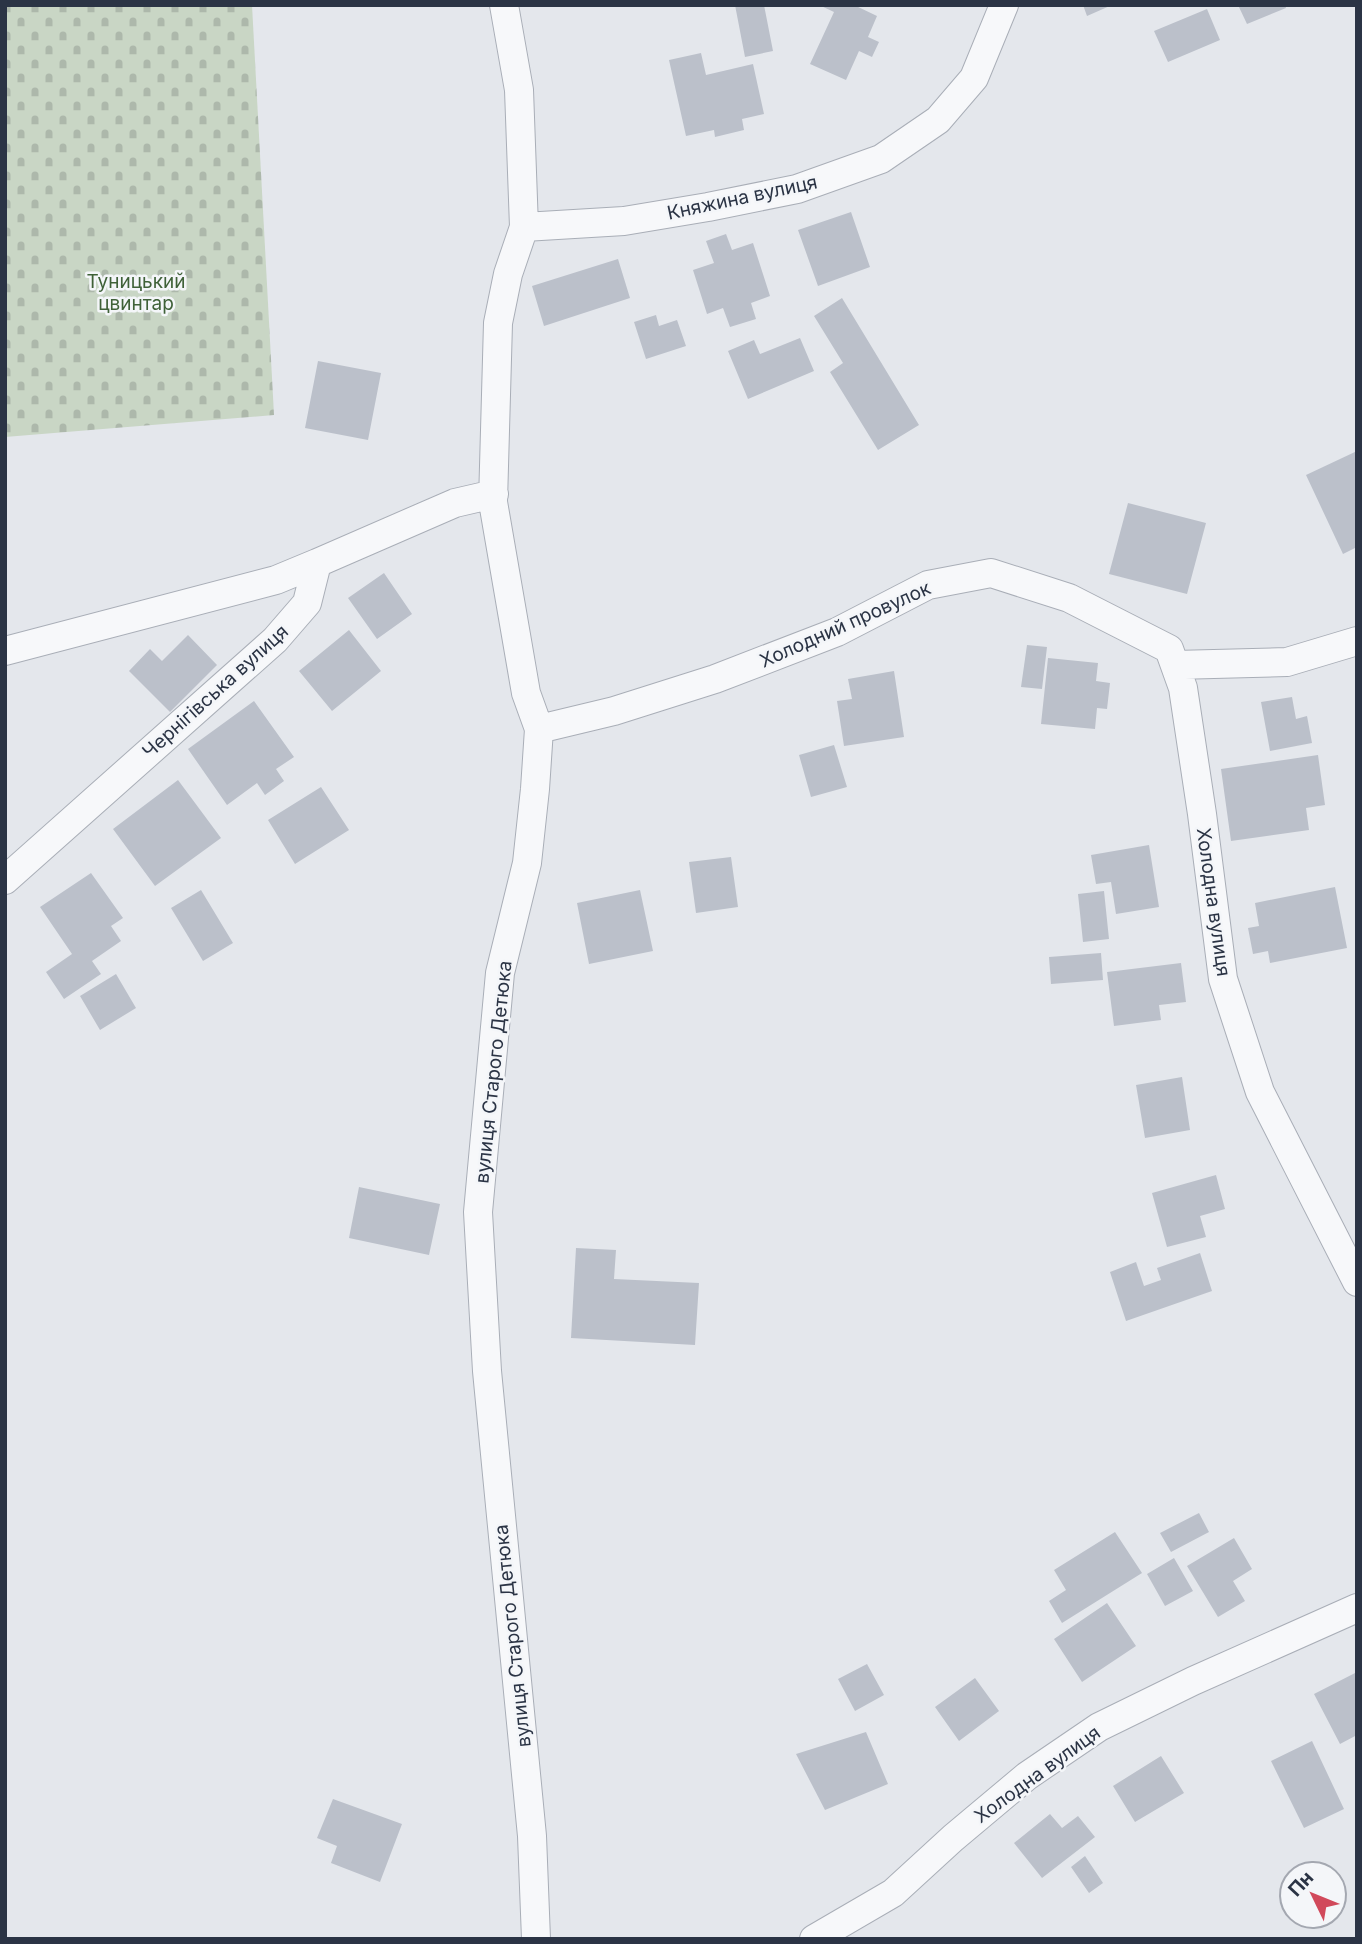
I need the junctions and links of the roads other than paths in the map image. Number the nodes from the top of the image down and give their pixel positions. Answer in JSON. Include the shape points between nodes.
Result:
{"nodes":[{"id":1,"x":504,"y":5,"type":"edge"},
{"id":2,"x":1004,"y":5,"type":"edge"},
{"id":3,"x":524,"y":228,"type":"junction"},
{"id":4,"x":494,"y":494,"type":"junction"},
{"id":5,"x":317,"y":563,"type":"junction"},
{"id":6,"x":1357,"y":641,"type":"edge"},
{"id":7,"x":5,"y":651,"type":"edge"},
{"id":8,"x":1175,"y":665,"type":"junction"},
{"id":9,"x":538,"y":729,"type":"junction"},
{"id":10,"x":5,"y":880,"type":"edge"},
{"id":11,"x":1357,"y":1282,"type":"edge"},
{"id":12,"x":1357,"y":1608,"type":"edge"},
{"id":13,"x":536,"y":1939,"type":"edge"},
{"id":14,"x":814,"y":1939,"type":"edge"}],
"edges":[{"from":1,"to":3,"type":"street","name":"вулиця Старого Детюка","via":[[519,90]]},
{"from":2,"to":3,"type":"street","name":"Княжина вулиця","via":[[974,78],[938,120],[881,159],[797,189],[708,207],[624,221]]},
{"from":3,"to":4,"type":"street","name":"вулиця Старого Детюка","via":[[498,323]]},
{"from":4,"to":5,"type":"street","via":[[455,503]]},
{"from":4,"to":9,"type":"street","name":"вулиця Старого Детюка","via":[[526,693]]},
{"from":5,"to":7,"type":"street","via":[[276,580]]},
{"from":5,"to":10,"type":"street","name":"Чернігівська вулиця","via":[[307,603],[275,640]]},
{"from":6,"to":8,"type":"street","via":[[1287,662]]},
{"from":8,"to":9,"type":"street","name":"Холодний провулок","via":[[1169,649],[1069,598],[991,573],[928,585],[837,632],[715,679]]},
{"from":8,"to":11,"type":"street","name":"Холодна вулиця","via":[[1183,688],[1223,979],[1260,1092]]},
{"from":9,"to":13,"type":"street","name":"вулиця Старого Детюка","via":[[527,863],[500,973],[478,1212],[487,1370],[532,1836]]},
{"from":12,"to":14,"type":"street","name":"Холодна вулиця","via":[[1098,1727],[1027,1776],[893,1893]]}]}
